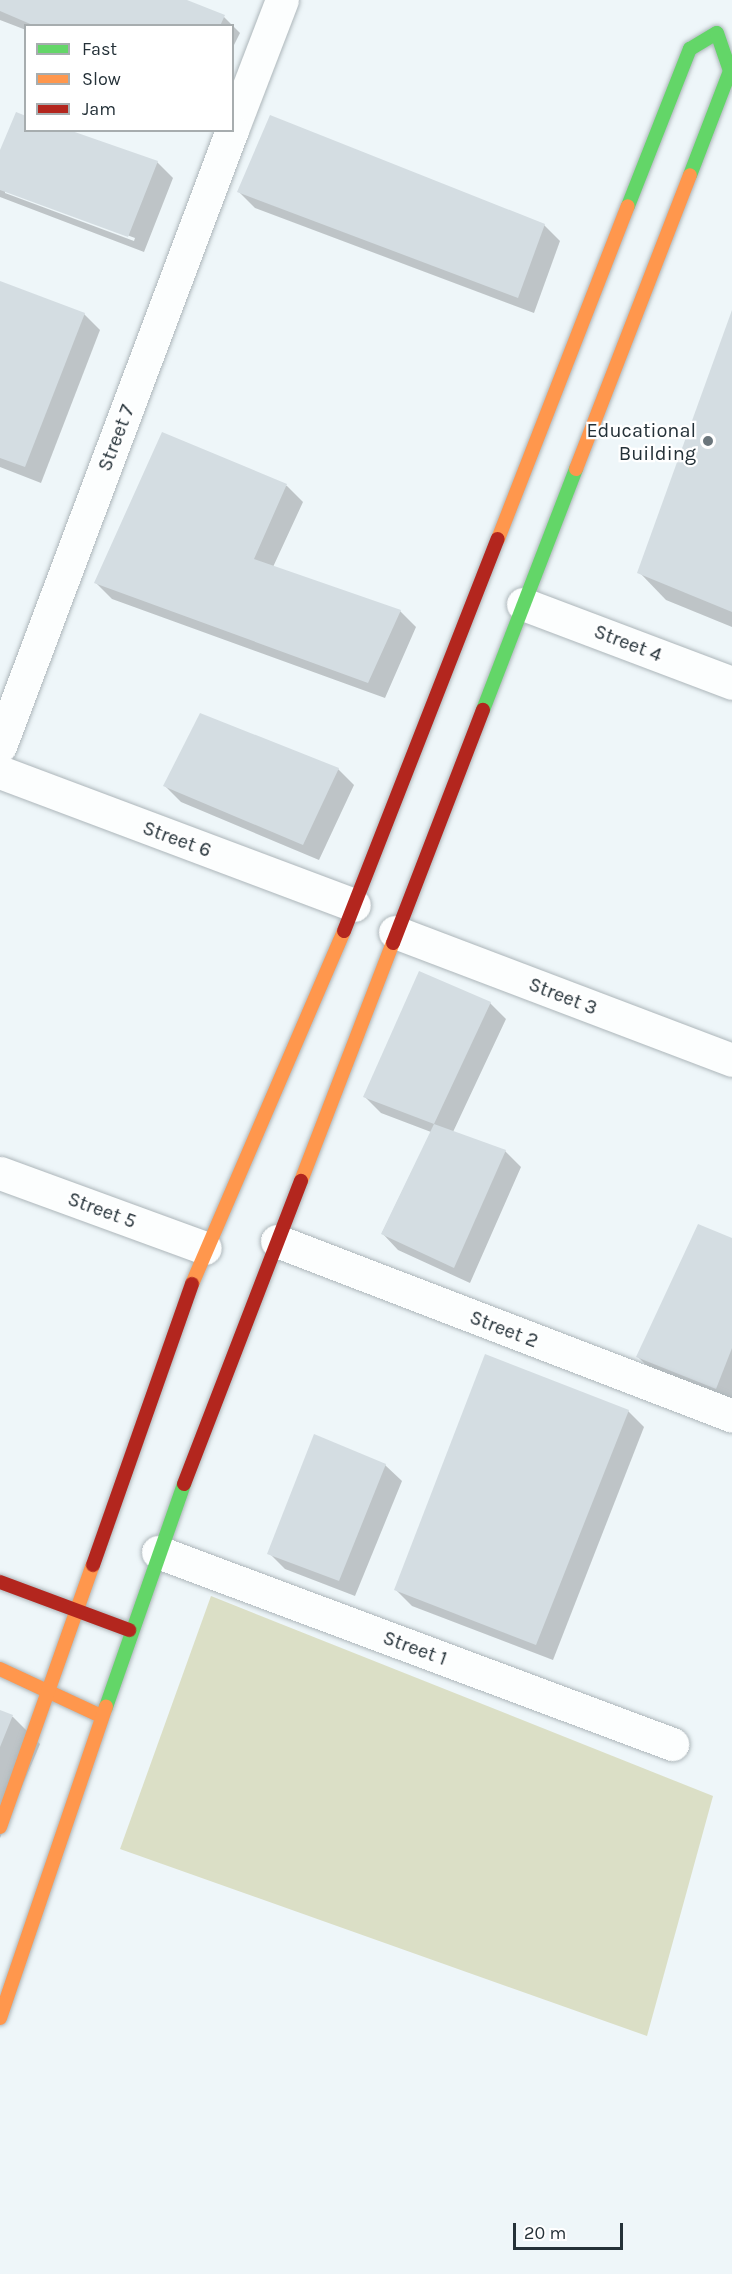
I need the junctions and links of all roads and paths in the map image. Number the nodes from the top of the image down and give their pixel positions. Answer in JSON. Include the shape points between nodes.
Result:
{"nodes":[{"id":1,"x":282,"y":0,"type":"edge"},
{"id":2,"x":234,"y":125,"type":"edge"},
{"id":3,"x":231,"y":132,"type":"edge"},
{"id":4,"x":523,"y":604,"type":"junction"},
{"id":5,"x":732,"y":683,"type":"edge"},
{"id":6,"x":0,"y":746,"type":"edge"},
{"id":7,"x":0,"y":772,"type":"edge"},
{"id":8,"x":354,"y":905,"type":"junction"},
{"id":9,"x":395,"y":932,"type":"junction"},
{"id":10,"x":732,"y":1060,"type":"edge"},
{"id":11,"x":0,"y":1173,"type":"edge"},
{"id":12,"x":276,"y":1241,"type":"junction"},
{"id":13,"x":205,"y":1248,"type":"junction"},
{"id":14,"x":732,"y":1416,"type":"edge"},
{"id":15,"x":158,"y":1552,"type":"junction"},
{"id":16,"x":0,"y":1582,"type":"edge"},
{"id":17,"x":77,"y":1611,"type":"junction"},
{"id":18,"x":129,"y":1630,"type":"junction"},
{"id":19,"x":0,"y":1669,"type":"edge"},
{"id":20,"x":50,"y":1690,"type":"junction"},
{"id":21,"x":101,"y":1716,"type":"junction"},
{"id":22,"x":672,"y":1744,"type":"dead end"},
{"id":23,"x":0,"y":1827,"type":"edge"},
{"id":24,"x":0,"y":2018,"type":"edge"}],
"edges":[{"from":1,"to":2,"type":"street","name":"Street 7"},
{"from":3,"to":6,"type":"street","name":"Street 7"},
{"from":4,"to":5,"type":"street","name":"Street 4"},
{"from":4,"to":8,"type":"street","via":[[730,71],[717,33],[690,49]]},
{"from":4,"to":9,"type":"street"},
{"from":7,"to":8,"type":"street","name":"Street 6"},
{"from":8,"to":13,"type":"street","via":[[322,1004]]},
{"from":9,"to":10,"type":"street","name":"Street 3"},
{"from":9,"to":12,"type":"street","via":[[356,1017]]},
{"from":11,"to":13,"type":"street","name":"Street 5"},
{"from":12,"to":14,"type":"street","name":"Street 2"},
{"from":12,"to":15,"type":"street"},
{"from":13,"to":17,"type":"street"},
{"from":15,"to":18,"type":"street"},
{"from":15,"to":22,"type":"street","name":"Street 1"},
{"from":16,"to":17,"type":"street"},
{"from":17,"to":18,"type":"street"},
{"from":17,"to":20,"type":"street"},
{"from":18,"to":21,"type":"street"},
{"from":19,"to":20,"type":"street"},
{"from":20,"to":21,"type":"street"},
{"from":20,"to":23,"type":"street"},
{"from":21,"to":24,"type":"street"}]}
